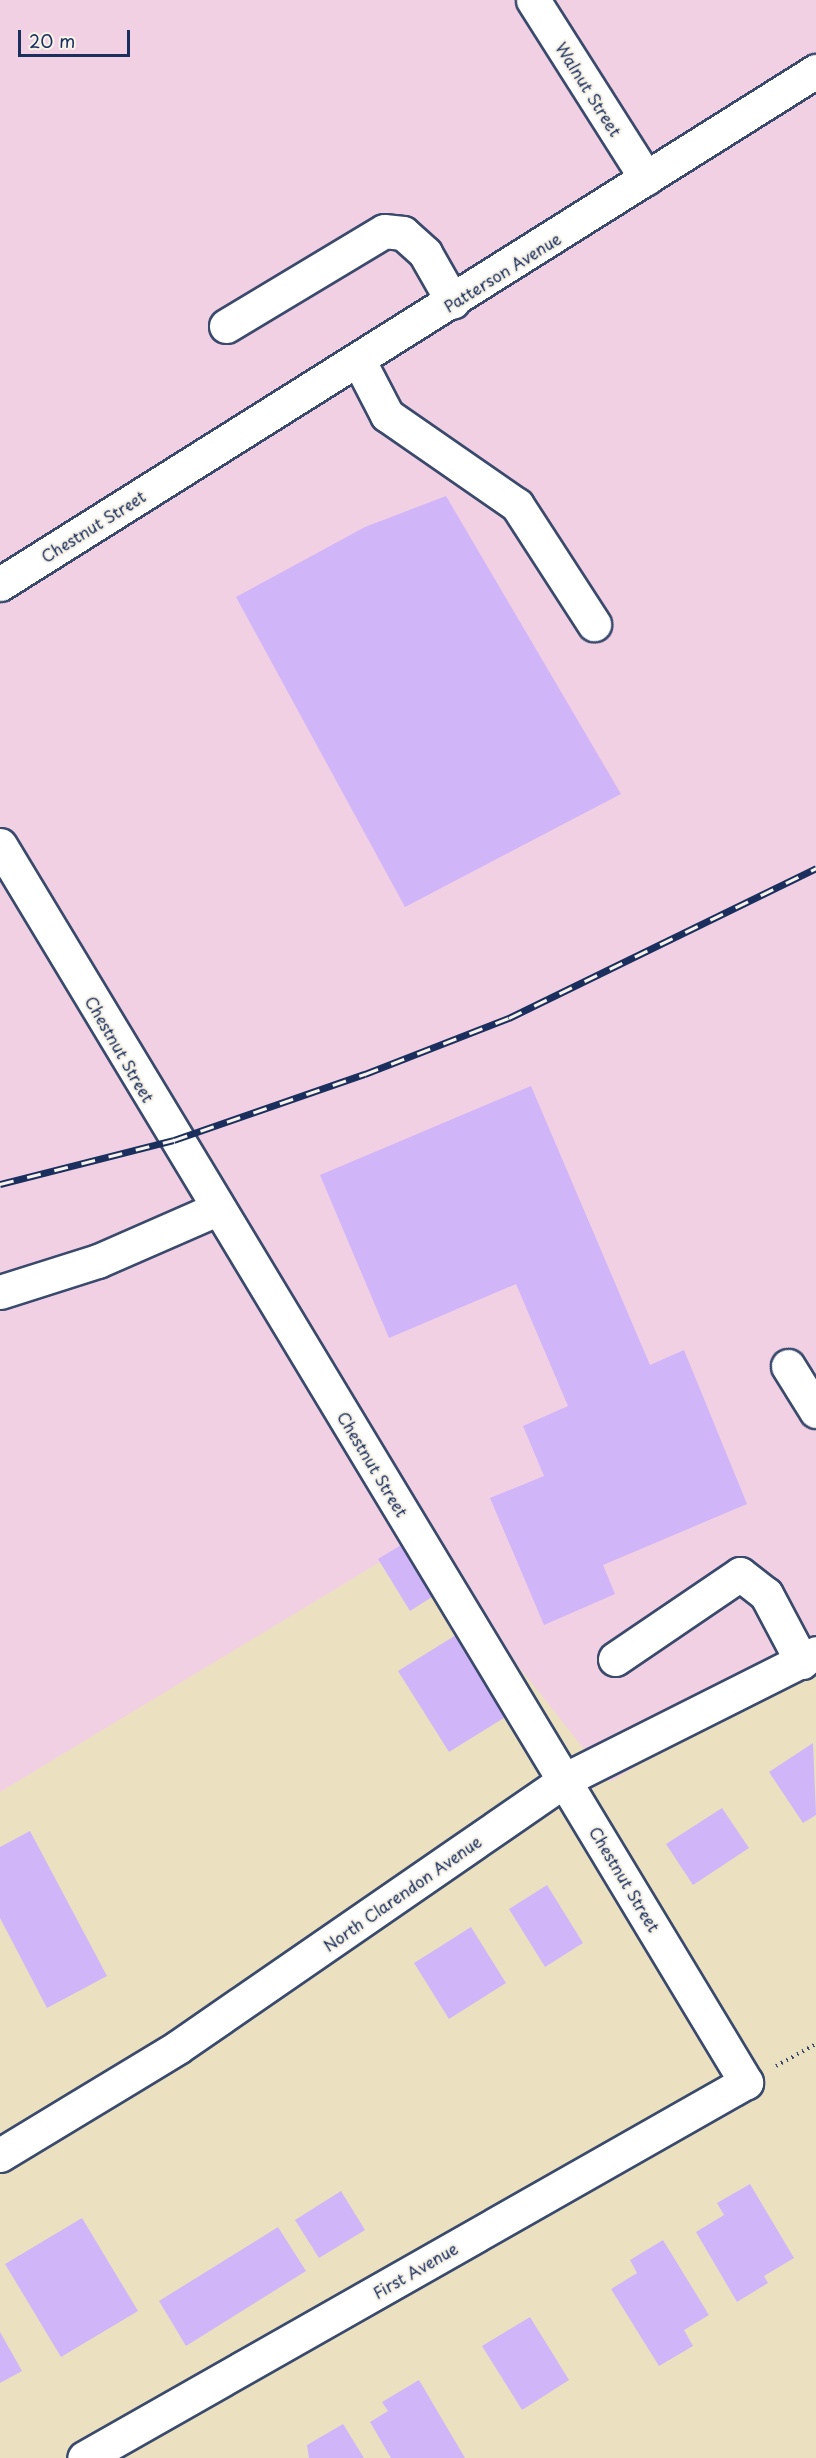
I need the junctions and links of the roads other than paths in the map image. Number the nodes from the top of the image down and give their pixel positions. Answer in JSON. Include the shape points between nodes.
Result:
{"nodes":[{"id":1,"x":532,"y":0,"type":"edge"},
{"id":2,"x":816,"y":71,"type":"edge"},
{"id":3,"x":646,"y":178,"type":"junction"},
{"id":4,"x":453,"y":302,"type":"junction"},
{"id":5,"x":226,"y":326,"type":"dead end"},
{"id":6,"x":359,"y":361,"type":"junction"},
{"id":7,"x":186,"y":469,"type":"joint"},
{"id":8,"x":0,"y":584,"type":"edge"},
{"id":9,"x":594,"y":624,"type":"dead end"},
{"id":10,"x":0,"y":845,"type":"edge"},
{"id":11,"x":217,"y":1209,"type":"junction"},
{"id":12,"x":0,"y":1292,"type":"edge"},
{"id":13,"x":788,"y":1366,"type":"dead end"},
{"id":14,"x":816,"y":1411,"type":"edge"},
{"id":15,"x":809,"y":1657,"type":"edge"},
{"id":16,"x":615,"y":1659,"type":"dead end"},
{"id":17,"x":566,"y":1779,"type":"junction"},
{"id":18,"x":746,"y":2082,"type":"joint"},
{"id":19,"x":5,"y":2142,"type":"edge"},
{"id":20,"x":84,"y":2458,"type":"edge"}],
"edges":[{"from":1,"to":3,"type":"street","name":"Walnut Street"},
{"from":2,"to":3,"type":"street","name":"Patterson Avenue"},
{"from":3,"to":4,"type":"street","name":"Patterson Avenue"},
{"from":4,"to":5,"type":"street","via":[[425,253],[403,233],[384,231]]},
{"from":4,"to":6,"type":"street","name":"Patterson Avenue"},
{"from":6,"to":7,"type":"street","name":"Patterson Avenue"},
{"from":6,"to":9,"type":"street","via":[[387,415],[517,505]]},
{"from":7,"to":8,"type":"street","name":"Chestnut Street"},
{"from":10,"to":11,"type":"street","name":"Chestnut Street"},
{"from":11,"to":12,"type":"street","via":[[99,1261]]},
{"from":11,"to":17,"type":"street","name":"Chestnut Street"},
{"from":13,"to":14,"type":"street"},
{"from":15,"to":16,"type":"street","via":[[766,1594],[740,1574]]},
{"from":15,"to":17,"type":"street","name":"North Clarendon Avenue"},
{"from":17,"to":18,"type":"street","name":"Chestnut Street"},
{"from":17,"to":19,"type":"street","name":"North Clarendon Avenue","via":[[178,2048]]},
{"from":18,"to":20,"type":"street","name":"First Avenue"}]}
